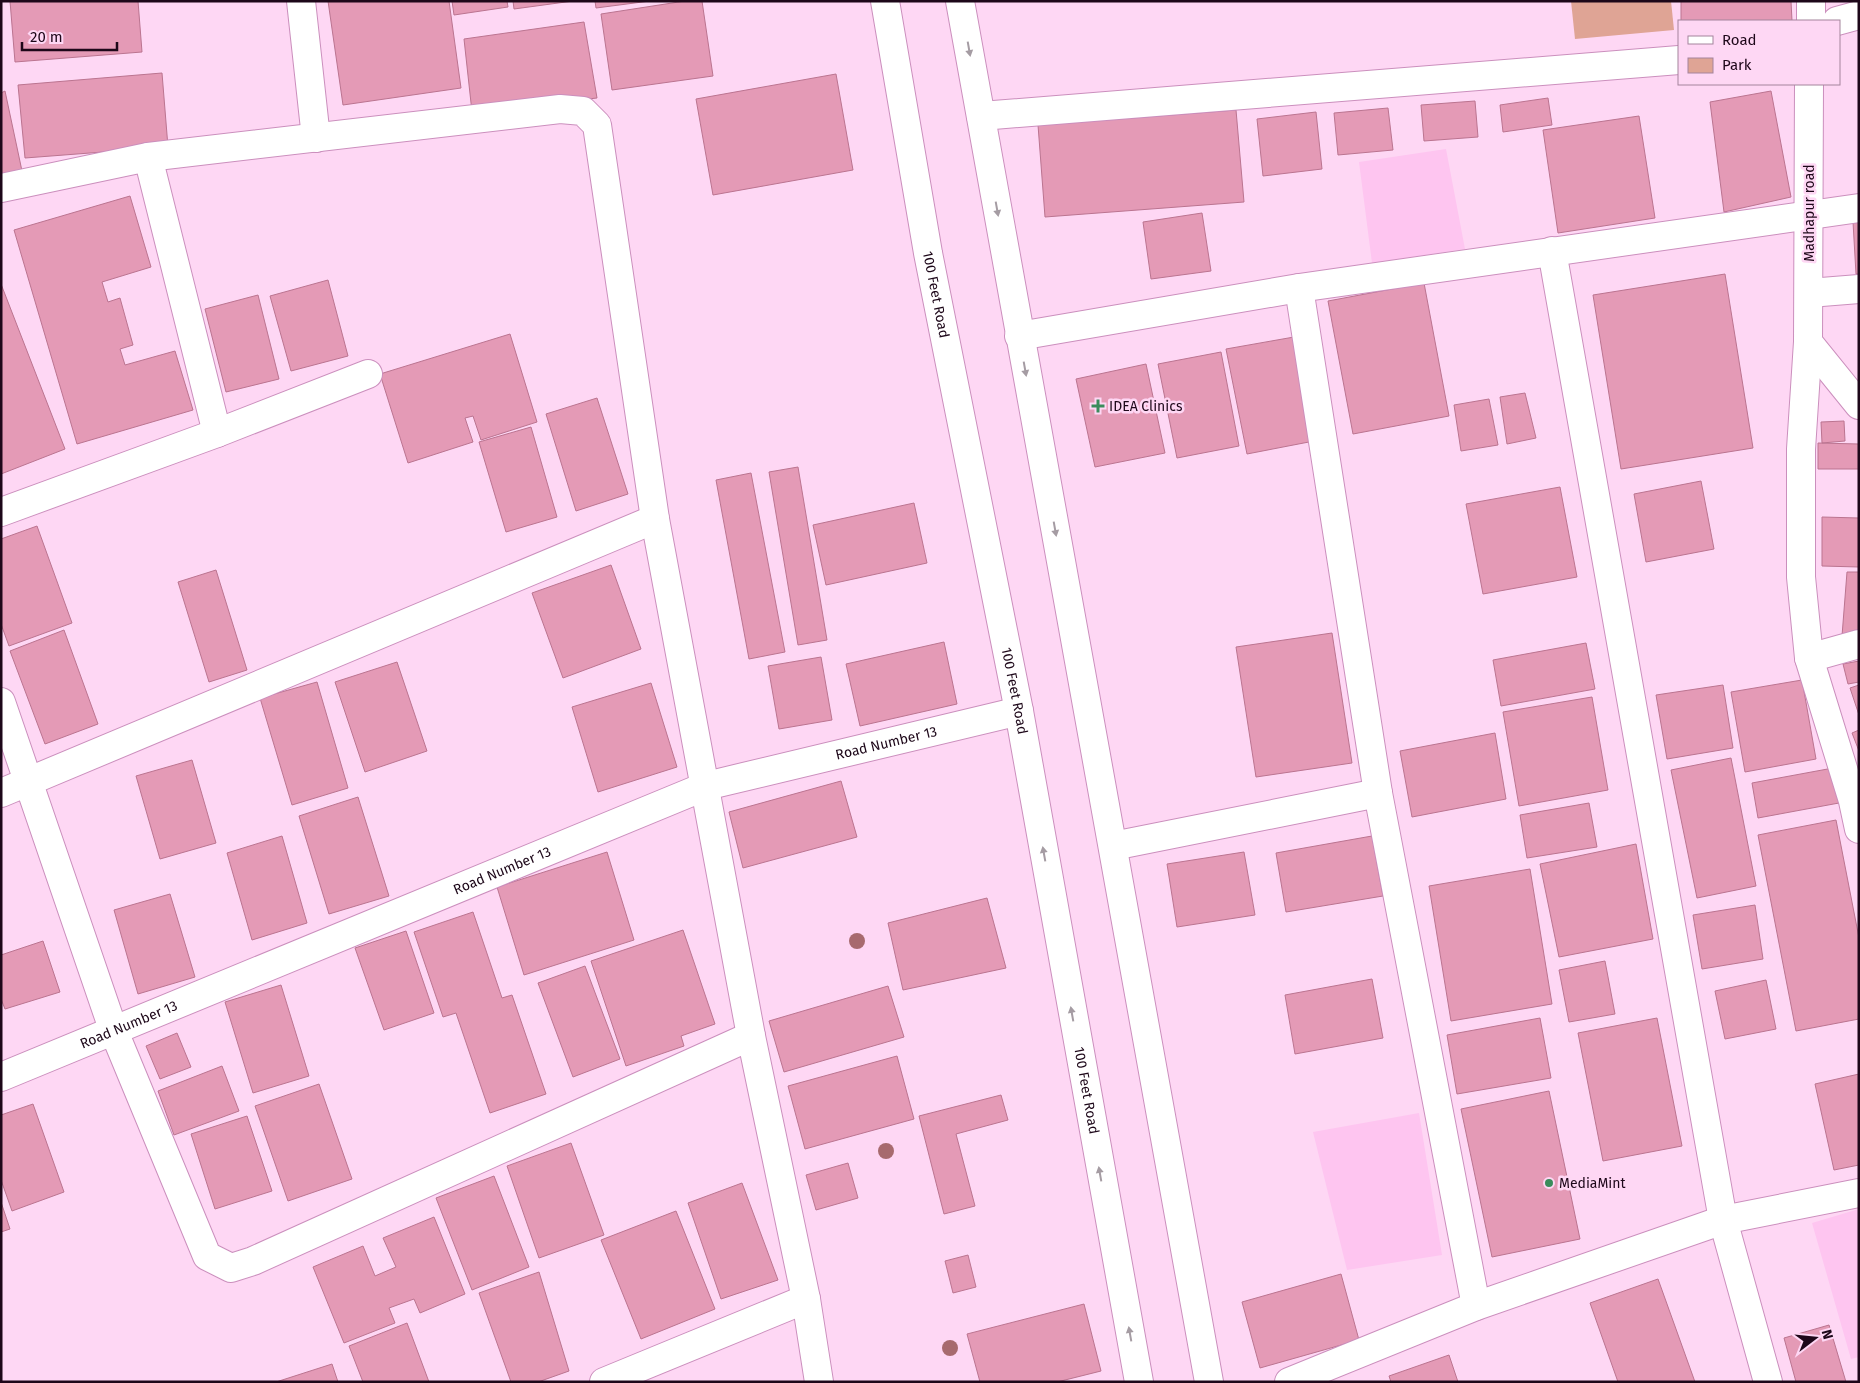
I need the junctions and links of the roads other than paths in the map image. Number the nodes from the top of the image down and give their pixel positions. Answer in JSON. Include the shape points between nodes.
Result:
{"nodes":[{"id":1,"x":301,"y":1,"type":"edge"},
{"id":2,"x":885,"y":1,"type":"edge"},
{"id":3,"x":960,"y":1,"type":"edge"},
{"id":4,"x":1811,"y":1,"type":"edge"},
{"id":5,"x":1859,"y":15,"type":"edge"},
{"id":6,"x":1811,"y":20,"type":"edge"},
{"id":7,"x":1840,"y":20,"type":"edge"},
{"id":8,"x":1678,"y":60,"type":"edge"},
{"id":9,"x":1809,"y":85,"type":"edge"},
{"id":10,"x":981,"y":116,"type":"junction"},
{"id":11,"x":316,"y":138,"type":"junction"},
{"id":12,"x":148,"y":157,"type":"junction"},
{"id":13,"x":1,"y":188,"type":"edge"},
{"id":14,"x":1859,"y":208,"type":"edge"},
{"id":15,"x":1809,"y":215,"type":"junction"},
{"id":16,"x":1552,"y":251,"type":"junction"},
{"id":17,"x":1299,"y":288,"type":"junction"},
{"id":18,"x":1859,"y":289,"type":"edge"},
{"id":19,"x":1809,"y":293,"type":"junction"},
{"id":20,"x":1019,"y":336,"type":"junction"},
{"id":21,"x":1808,"y":342,"type":"junction"},
{"id":22,"x":368,"y":374,"type":"dead end"},
{"id":23,"x":1859,"y":404,"type":"edge"},
{"id":24,"x":217,"y":433,"type":"junction"},
{"id":25,"x":1,"y":512,"type":"edge"},
{"id":26,"x":656,"y":519,"type":"junction"},
{"id":27,"x":1859,"y":644,"type":"edge"},
{"id":28,"x":1809,"y":658,"type":"junction"},
{"id":29,"x":1,"y":702,"type":"edge"},
{"id":30,"x":1019,"y":711,"type":"junction"},
{"id":31,"x":29,"y":782,"type":"junction"},
{"id":32,"x":706,"y":786,"type":"junction"},
{"id":33,"x":1,"y":793,"type":"edge"},
{"id":34,"x":1378,"y":793,"type":"junction"},
{"id":35,"x":1856,"y":800,"type":"edge"},
{"id":36,"x":1859,"y":829,"type":"edge"},
{"id":37,"x":1113,"y":846,"type":"junction"},
{"id":38,"x":113,"y":1029,"type":"junction"},
{"id":39,"x":751,"y":1036,"type":"junction"},
{"id":40,"x":1,"y":1077,"type":"edge"},
{"id":41,"x":1859,"y":1193,"type":"edge"},
{"id":42,"x":1723,"y":1220,"type":"junction"},
{"id":43,"x":806,"y":1299,"type":"junction"},
{"id":44,"x":1476,"y":1306,"type":"junction"},
{"id":45,"x":604,"y":1382,"type":"edge"},
{"id":46,"x":819,"y":1382,"type":"edge"},
{"id":47,"x":1139,"y":1382,"type":"edge"},
{"id":48,"x":1209,"y":1382,"type":"edge"},
{"id":49,"x":1290,"y":1382,"type":"edge"},
{"id":50,"x":1768,"y":1382,"type":"edge"}],
"edges":[{"from":1,"to":11,"type":"street"},
{"from":2,"to":30,"type":"street","name":"100 Feet Road","via":[[928,253]]},
{"from":3,"to":10,"type":"street","one_way":true},
{"from":4,"to":6,"type":"street"},
{"from":5,"to":7,"type":"street"},
{"from":8,"to":10,"type":"street"},
{"from":9,"to":15,"type":"street","name":"Madhapur road"},
{"from":10,"to":20,"type":"street","one_way":true},
{"from":11,"to":12,"type":"street"},
{"from":11,"to":26,"type":"street","via":[[560,109],[583,111],[597,125]]},
{"from":12,"to":13,"type":"street"},
{"from":12,"to":24,"type":"street"},
{"from":14,"to":15,"type":"street"},
{"from":15,"to":16,"type":"street"},
{"from":15,"to":19,"type":"street","name":"Madhapur road"},
{"from":16,"to":17,"type":"street"},
{"from":16,"to":42,"type":"street"},
{"from":17,"to":20,"type":"street"},
{"from":17,"to":34,"type":"street"},
{"from":18,"to":19,"type":"street"},
{"from":19,"to":21,"type":"street","name":"Madhapur road"},
{"from":20,"to":37,"type":"street","one_way":true},
{"from":21,"to":23,"type":"street"},
{"from":21,"to":28,"type":"street","name":"Madhapur road","via":[[1801,449],[1801,576]]},
{"from":22,"to":24,"type":"street"},
{"from":24,"to":25,"type":"street"},
{"from":26,"to":31,"type":"street"},
{"from":26,"to":32,"type":"street"},
{"from":27,"to":28,"type":"street"},
{"from":28,"to":35,"type":"street","name":"Madhapur road"},
{"from":29,"to":31,"type":"street"},
{"from":30,"to":32,"type":"street","name":"Road Number 13"},
{"from":47,"to":30,"type":"street","name":"100 Feet Road","one_way":true},
{"from":31,"to":33,"type":"street"},
{"from":31,"to":38,"type":"street"},
{"from":32,"to":38,"type":"street","name":"Road Number 13"},
{"from":32,"to":39,"type":"street"},
{"from":34,"to":37,"type":"street"},
{"from":34,"to":44,"type":"street"},
{"from":35,"to":36,"type":"street","name":"Madhapur road"},
{"from":37,"to":48,"type":"street"},
{"from":38,"to":39,"type":"street","via":[[207,1256],[231,1268],[253,1261]]},
{"from":38,"to":40,"type":"street","name":"Road Number 13"},
{"from":39,"to":43,"type":"street"},
{"from":41,"to":42,"type":"street"},
{"from":42,"to":44,"type":"street"},
{"from":42,"to":50,"type":"street"},
{"from":43,"to":45,"type":"street"},
{"from":43,"to":46,"type":"street"},
{"from":44,"to":49,"type":"street"}]}
